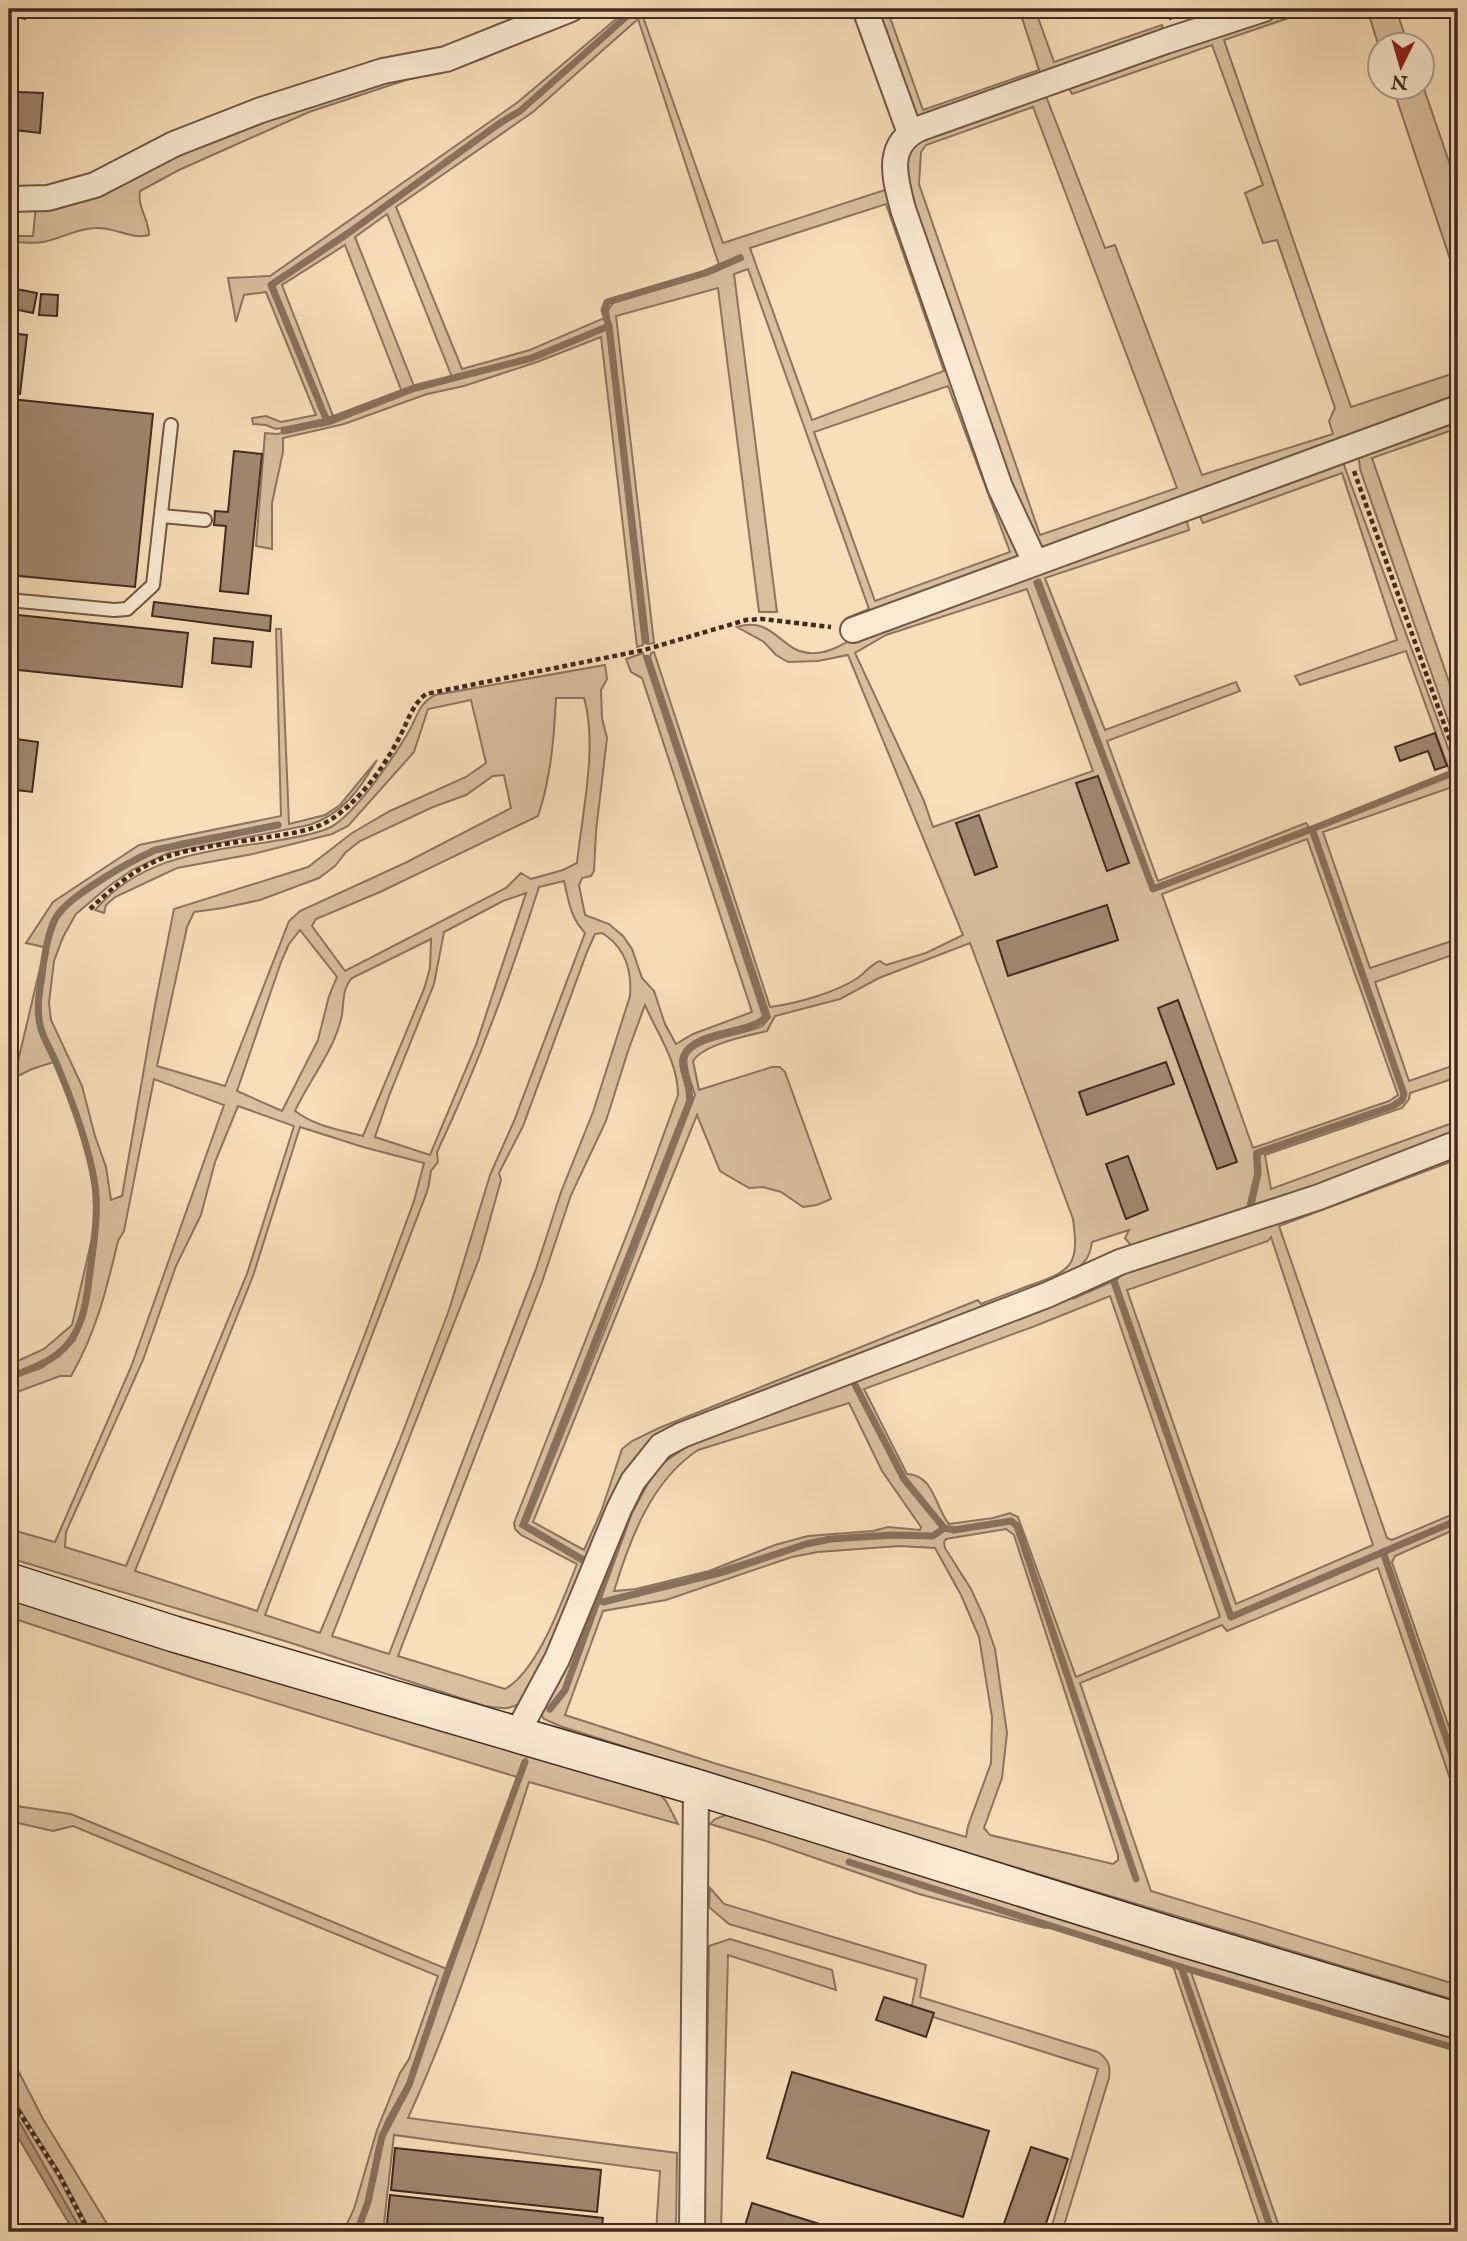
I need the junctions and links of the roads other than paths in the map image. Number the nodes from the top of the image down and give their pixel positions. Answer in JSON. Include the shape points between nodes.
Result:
{"nodes":[{"id":1,"x":570,"y":9,"type":"edge"},
{"id":2,"x":865,"y":9,"type":"edge"},
{"id":3,"x":1264,"y":9,"type":"edge"},
{"id":4,"x":910,"y":133,"type":"junction"},
{"id":5,"x":9,"y":199,"type":"edge"},
{"id":6,"x":1458,"y":408,"type":"edge"},
{"id":7,"x":171,"y":425,"type":"dead end"},
{"id":8,"x":162,"y":516,"type":"junction"},
{"id":9,"x":205,"y":520,"type":"dead end"},
{"id":10,"x":1035,"y":562,"type":"junction"},
{"id":11,"x":9,"y":600,"type":"edge"},
{"id":12,"x":853,"y":629,"type":"road end"},
{"id":13,"x":1458,"y":1143,"type":"edge"},
{"id":14,"x":9,"y":1581,"type":"edge"},
{"id":15,"x":516,"y":1735,"type":"junction"},
{"id":16,"x":696,"y":1787,"type":"junction"},
{"id":17,"x":1458,"y":2021,"type":"edge"},
{"id":18,"x":692,"y":2232,"type":"edge"}],
"edges":[{"from":1,"to":5,"type":"street","via":[[446,59],[383,71],[261,110],[174,144],[95,185],[48,198]]},
{"from":2,"to":4,"type":"street"},
{"from":3,"to":4,"type":"street"},
{"from":4,"to":10,"type":"street","via":[[897,151],[894,167],[903,209],[1000,487]]},
{"from":6,"to":10,"type":"street"},
{"from":7,"to":8,"type":"lane"},
{"from":8,"to":9,"type":"lane"},
{"from":8,"to":11,"type":"lane","via":[[153,585],[127,609]]},
{"from":10,"to":12,"type":"street"},
{"from":13,"to":15,"type":"street","via":[[1319,1196],[1120,1262],[661,1446],[633,1481],[619,1508],[557,1660]]},
{"from":14,"to":15,"type":"main road"},
{"from":15,"to":16,"type":"main road"},
{"from":16,"to":17,"type":"main road"},
{"from":16,"to":18,"type":"street"}]}
